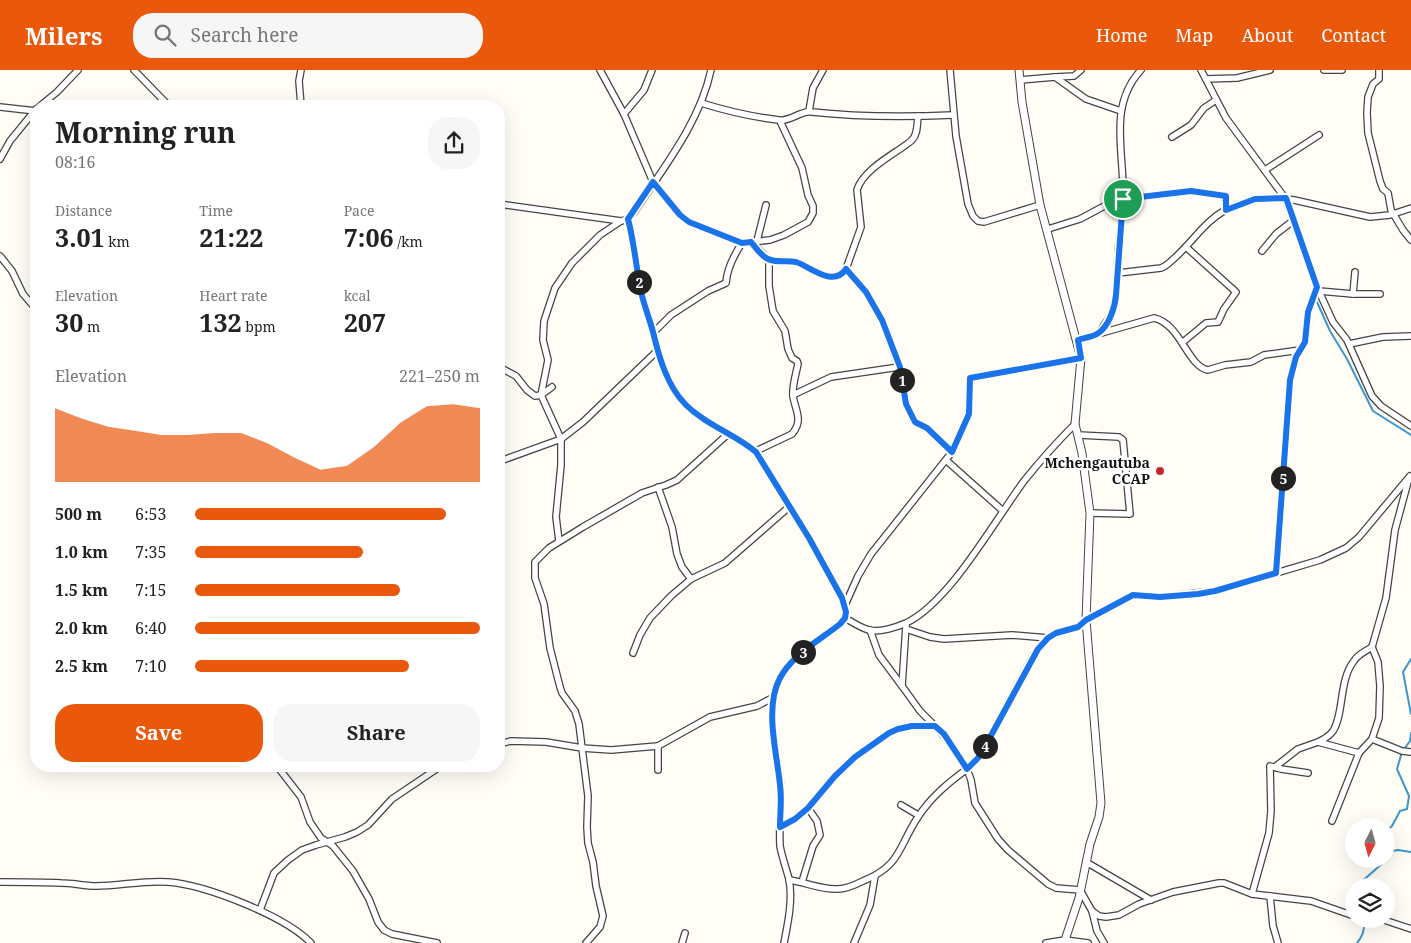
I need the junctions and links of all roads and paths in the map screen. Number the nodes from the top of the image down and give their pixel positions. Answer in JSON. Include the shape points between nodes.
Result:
{"nodes":[{"id":1,"x":69,"y":70,"type":"edge"},
{"id":2,"x":134,"y":70,"type":"edge"},
{"id":3,"x":301,"y":70,"type":"edge"},
{"id":4,"x":600,"y":70,"type":"edge"},
{"id":5,"x":652,"y":70,"type":"edge"},
{"id":6,"x":712,"y":70,"type":"edge"},
{"id":7,"x":823,"y":70,"type":"edge"},
{"id":8,"x":950,"y":70,"type":"edge"},
{"id":9,"x":1019,"y":70,"type":"edge"},
{"id":10,"x":1081,"y":70,"type":"edge"},
{"id":11,"x":1141,"y":70,"type":"edge"},
{"id":12,"x":1201,"y":70,"type":"edge"},
{"id":13,"x":1270,"y":70,"type":"edge"},
{"id":14,"x":1324,"y":70,"type":"edge"},
{"id":15,"x":1342,"y":70,"type":"edge"},
{"id":16,"x":1379,"y":70,"type":"edge"},
{"id":17,"x":76,"y":72,"type":"edge"},
{"id":18,"x":1055,"y":77,"type":"junction"},
{"id":19,"x":1206,"y":79,"type":"junction"},
{"id":20,"x":1020,"y":80,"type":"junction"},
{"id":21,"x":48,"y":100,"type":"edge"},
{"id":22,"x":163,"y":100,"type":"edge"},
{"id":23,"x":301,"y":100,"type":"edge"},
{"id":24,"x":1216,"y":100,"type":"junction"},
{"id":25,"x":701,"y":103,"type":"junction"},
{"id":26,"x":0,"y":107,"type":"edge"},
{"id":27,"x":30,"y":109,"type":"edge"},
{"id":28,"x":809,"y":111,"type":"junction"},
{"id":29,"x":1121,"y":111,"type":"junction"},
{"id":30,"x":624,"y":114,"type":"junction"},
{"id":31,"x":953,"y":115,"type":"junction"},
{"id":32,"x":918,"y":116,"type":"junction"},
{"id":33,"x":30,"y":117,"type":"edge"},
{"id":34,"x":780,"y":121,"type":"junction"},
{"id":35,"x":1319,"y":135,"type":"dead end"},
{"id":36,"x":1172,"y":138,"type":"dead end"},
{"id":37,"x":0,"y":159,"type":"edge"},
{"id":38,"x":1265,"y":170,"type":"junction"},
{"id":39,"x":653,"y":182,"type":"junction"},
{"id":40,"x":1286,"y":198,"type":"junction"},
{"id":41,"x":1123,"y":199,"type":"junction"},
{"id":42,"x":505,"y":205,"type":"edge"},
{"id":43,"x":766,"y":205,"type":"dead end"},
{"id":44,"x":1040,"y":205,"type":"junction"},
{"id":45,"x":1411,"y":208,"type":"edge"},
{"id":46,"x":1226,"y":210,"type":"junction"},
{"id":47,"x":1394,"y":214,"type":"junction"},
{"id":48,"x":628,"y":219,"type":"junction"},
{"id":49,"x":1294,"y":220,"type":"junction"},
{"id":50,"x":621,"y":221,"type":"junction"},
{"id":51,"x":1048,"y":229,"type":"junction"},
{"id":52,"x":1411,"y":240,"type":"edge"},
{"id":53,"x":754,"y":242,"type":"junction"},
{"id":54,"x":742,"y":243,"type":"junction"},
{"id":55,"x":1186,"y":247,"type":"junction"},
{"id":56,"x":1262,"y":251,"type":"dead end"},
{"id":57,"x":0,"y":256,"type":"edge"},
{"id":58,"x":769,"y":260,"type":"junction"},
{"id":59,"x":846,"y":269,"type":"junction"},
{"id":60,"x":1355,"y":272,"type":"dead end"},
{"id":61,"x":1118,"y":273,"type":"junction"},
{"id":62,"x":1318,"y":289,"type":"junction"},
{"id":63,"x":1353,"y":294,"type":"junction"},
{"id":64,"x":1380,"y":294,"type":"dead end"},
{"id":65,"x":30,"y":300,"type":"edge"},
{"id":66,"x":653,"y":333,"type":"junction"},
{"id":67,"x":1098,"y":334,"type":"junction"},
{"id":68,"x":1411,"y":336,"type":"edge"},
{"id":69,"x":1078,"y":340,"type":"junction"},
{"id":70,"x":1183,"y":342,"type":"junction"},
{"id":71,"x":1349,"y":344,"type":"junction"},
{"id":72,"x":1300,"y":350,"type":"junction"},
{"id":73,"x":657,"y":351,"type":"junction"},
{"id":74,"x":1081,"y":358,"type":"junction"},
{"id":75,"x":900,"y":367,"type":"junction"},
{"id":76,"x":505,"y":370,"type":"edge"},
{"id":77,"x":552,"y":387,"type":"dead end"},
{"id":78,"x":541,"y":395,"type":"junction"},
{"id":79,"x":793,"y":395,"type":"junction"},
{"id":80,"x":1075,"y":424,"type":"junction"},
{"id":81,"x":1411,"y":426,"type":"edge"},
{"id":82,"x":728,"y":434,"type":"junction"},
{"id":83,"x":1078,"y":435,"type":"junction"},
{"id":84,"x":561,"y":439,"type":"junction"},
{"id":85,"x":756,"y":452,"type":"junction"},
{"id":86,"x":952,"y":452,"type":"junction"},
{"id":87,"x":505,"y":459,"type":"edge"},
{"id":88,"x":947,"y":461,"type":"junction"},
{"id":89,"x":1410,"y":475,"type":"edge"},
{"id":90,"x":658,"y":487,"type":"junction"},
{"id":91,"x":789,"y":506,"type":"junction"},
{"id":92,"x":1003,"y":511,"type":"junction"},
{"id":93,"x":1090,"y":513,"type":"junction"},
{"id":94,"x":559,"y":541,"type":"junction"},
{"id":95,"x":1276,"y":573,"type":"junction"},
{"id":96,"x":691,"y":580,"type":"junction"},
{"id":97,"x":845,"y":605,"type":"junction"},
{"id":98,"x":845,"y":618,"type":"junction"},
{"id":99,"x":1086,"y":620,"type":"junction"},
{"id":100,"x":906,"y":626,"type":"junction"},
{"id":101,"x":870,"y":630,"type":"junction"},
{"id":102,"x":1048,"y":638,"type":"junction"},
{"id":103,"x":1372,"y":647,"type":"junction"},
{"id":104,"x":633,"y":653,"type":"dead end"},
{"id":105,"x":902,"y":686,"type":"junction"},
{"id":106,"x":774,"y":697,"type":"junction"},
{"id":107,"x":935,"y":726,"type":"junction"},
{"id":108,"x":1372,"y":739,"type":"junction"},
{"id":109,"x":505,"y":742,"type":"edge"},
{"id":110,"x":1318,"y":742,"type":"junction"},
{"id":111,"x":658,"y":746,"type":"junction"},
{"id":112,"x":582,"y":748,"type":"junction"},
{"id":113,"x":1411,"y":752,"type":"edge"},
{"id":114,"x":1359,"y":753,"type":"junction"},
{"id":115,"x":1274,"y":766,"type":"junction"},
{"id":116,"x":967,"y":769,"type":"junction"},
{"id":117,"x":658,"y":770,"type":"dead end"},
{"id":118,"x":281,"y":772,"type":"edge"},
{"id":119,"x":432,"y":772,"type":"edge"},
{"id":120,"x":1308,"y":773,"type":"dead end"},
{"id":121,"x":901,"y":805,"type":"dead end"},
{"id":122,"x":808,"y":808,"type":"junction"},
{"id":123,"x":918,"y":815,"type":"junction"},
{"id":124,"x":1332,"y":821,"type":"dead end"},
{"id":125,"x":780,"y":827,"type":"junction"},
{"id":126,"x":327,"y":842,"type":"junction"},
{"id":127,"x":1086,"y":862,"type":"junction"},
{"id":128,"x":875,"y":876,"type":"junction"},
{"id":129,"x":789,"y":880,"type":"junction"},
{"id":130,"x":0,"y":882,"type":"edge"},
{"id":131,"x":802,"y":882,"type":"junction"},
{"id":132,"x":1080,"y":890,"type":"junction"},
{"id":133,"x":1252,"y":894,"type":"junction"},
{"id":134,"x":1270,"y":896,"type":"junction"},
{"id":135,"x":1151,"y":900,"type":"junction"},
{"id":136,"x":260,"y":910,"type":"junction"},
{"id":137,"x":1092,"y":912,"type":"junction"},
{"id":138,"x":1345,"y":913,"type":"edge"},
{"id":139,"x":1395,"y":924,"type":"edge"},
{"id":140,"x":1411,"y":929,"type":"edge"},
{"id":141,"x":685,"y":933,"type":"dead end"},
{"id":142,"x":1065,"y":941,"type":"edge"},
{"id":143,"x":311,"y":943,"type":"edge"},
{"id":144,"x":437,"y":943,"type":"edge"},
{"id":145,"x":586,"y":943,"type":"edge"},
{"id":146,"x":682,"y":943,"type":"edge"},
{"id":147,"x":784,"y":943,"type":"edge"},
{"id":148,"x":854,"y":943,"type":"edge"},
{"id":149,"x":1046,"y":943,"type":"edge"},
{"id":150,"x":1088,"y":943,"type":"edge"},
{"id":151,"x":1104,"y":943,"type":"edge"},
{"id":152,"x":1278,"y":943,"type":"edge"}],
"edges":[{"from":1,"to":17,"type":"street"},
{"from":2,"to":22,"type":"street"},
{"from":3,"to":23,"type":"street"},
{"from":4,"to":30,"type":"street"},
{"from":5,"to":30,"type":"street","via":[[644,90]]},
{"from":6,"to":25,"type":"street"},
{"from":7,"to":28,"type":"street","via":[[813,88]]},
{"from":8,"to":31,"type":"street"},
{"from":9,"to":20,"type":"street"},
{"from":10,"to":18,"type":"street","via":[[1074,76]]},
{"from":11,"to":29,"type":"street","via":[[1129,85]]},
{"from":12,"to":19,"type":"street"},
{"from":13,"to":19,"type":"street","via":[[1237,78]]},
{"from":14,"to":15,"type":"street"},
{"from":16,"to":47,"type":"street","via":[[1379,79],[1368,97],[1368,133],[1380,181],[1388,193]]},
{"from":17,"to":21,"type":"street"},
{"from":18,"to":20,"type":"street"},
{"from":18,"to":29,"type":"street","via":[[1093,103]]},
{"from":19,"to":24,"type":"street"},
{"from":20,"to":44,"type":"street"},
{"from":24,"to":36,"type":"street","via":[[1204,108],[1191,125]]},
{"from":24,"to":38,"type":"street"},
{"from":25,"to":34,"type":"street"},
{"from":25,"to":39,"type":"street"},
{"from":26,"to":27,"type":"street"},
{"from":28,"to":32,"type":"street"},
{"from":28,"to":34,"type":"street"},
{"from":29,"to":41,"type":"street"},
{"from":30,"to":39,"type":"street"},
{"from":31,"to":32,"type":"street"},
{"from":31,"to":44,"type":"street","via":[[968,204],[973,216],[984,222]]},
{"from":32,"to":59,"type":"street","via":[[912,140],[885,159],[859,185],[862,228]]},
{"from":33,"to":37,"type":"street"},
{"from":34,"to":53,"type":"street","via":[[802,168],[814,210],[804,225],[776,238]]},
{"from":35,"to":38,"type":"street"},
{"from":38,"to":40,"type":"street"},
{"from":39,"to":48,"type":"street"},
{"from":39,"to":54,"type":"street","via":[[689,222]]},
{"from":40,"to":46,"type":"street","via":[[1255,199]]},
{"from":40,"to":47,"type":"street","via":[[1370,217]]},
{"from":40,"to":49,"type":"street"},
{"from":41,"to":46,"type":"street","via":[[1191,191],[1226,196]]},
{"from":41,"to":51,"type":"street","via":[[1080,219]]},
{"from":41,"to":61,"type":"street"},
{"from":42,"to":50,"type":"street"},
{"from":43,"to":53,"type":"street"},
{"from":44,"to":51,"type":"street"},
{"from":45,"to":47,"type":"street"},
{"from":46,"to":55,"type":"street","via":[[1208,223]]},
{"from":47,"to":52,"type":"street"},
{"from":48,"to":50,"type":"street"},
{"from":48,"to":66,"type":"street","via":[[641,290]]},
{"from":49,"to":56,"type":"street"},
{"from":49,"to":62,"type":"street"},
{"from":50,"to":78,"type":"street","via":[[584,248],[556,288],[543,331],[548,360]]},
{"from":51,"to":69,"type":"street"},
{"from":53,"to":54,"type":"street"},
{"from":53,"to":58,"type":"street"},
{"from":54,"to":66,"type":"street","via":[[735,253],[726,283],[671,315]]},
{"from":55,"to":61,"type":"street","via":[[1161,268]]},
{"from":55,"to":70,"type":"street","via":[[1236,292],[1218,322],[1206,323]]},
{"from":57,"to":65,"type":"street"},
{"from":58,"to":59,"type":"street","via":[[795,262],[822,275],[837,276]]},
{"from":58,"to":79,"type":"street","via":[[768,286],[774,311],[785,331],[792,358],[798,363]]},
{"from":59,"to":75,"type":"street","via":[[866,292],[882,320]]},
{"from":60,"to":63,"type":"street"},
{"from":61,"to":67,"type":"street","via":[[1115,306]]},
{"from":62,"to":63,"type":"street"},
{"from":62,"to":71,"type":"street","via":[[1333,322]]},
{"from":62,"to":72,"type":"street","via":[[1308,312],[1305,342]]},
{"from":63,"to":64,"type":"street"},
{"from":66,"to":73,"type":"street"},
{"from":67,"to":69,"type":"street"},
{"from":67,"to":70,"type":"street","via":[[1154,318],[1165,323]]},
{"from":68,"to":71,"type":"street","via":[[1383,337]]},
{"from":69,"to":74,"type":"street"},
{"from":70,"to":72,"type":"street","via":[[1198,365],[1208,370],[1251,362],[1264,355]]},
{"from":71,"to":81,"type":"street","via":[[1372,396]]},
{"from":72,"to":95,"type":"street","via":[[1290,380]]},
{"from":73,"to":82,"type":"street","via":[[680,398]]},
{"from":73,"to":84,"type":"street"},
{"from":74,"to":80,"type":"street"},
{"from":74,"to":86,"type":"street","via":[[970,378],[969,414]]},
{"from":75,"to":79,"type":"street","via":[[831,376]]},
{"from":75,"to":86,"type":"street","via":[[906,404],[915,422],[927,428]]},
{"from":76,"to":78,"type":"street","via":[[516,376],[526,390]]},
{"from":77,"to":78,"type":"street"},
{"from":78,"to":84,"type":"street"},
{"from":79,"to":85,"type":"street","via":[[798,415],[794,432]]},
{"from":80,"to":83,"type":"street"},
{"from":80,"to":92,"type":"street","via":[[1036,466]]},
{"from":82,"to":85,"type":"street"},
{"from":82,"to":90,"type":"street","via":[[682,477]]},
{"from":83,"to":93,"type":"street"},
{"from":83,"to":93,"type":"street","via":[[1124,440],[1130,514]]},
{"from":84,"to":87,"type":"street"},
{"from":84,"to":94,"type":"street","via":[[556,517]]},
{"from":85,"to":91,"type":"street"},
{"from":86,"to":88,"type":"street"},
{"from":88,"to":92,"type":"street"},
{"from":88,"to":97,"type":"street","via":[[871,554]]},
{"from":89,"to":95,"type":"street","via":[[1366,530],[1346,548],[1320,560]]},
{"from":89,"to":103,"type":"street","via":[[1395,530],[1386,598]]},
{"from":90,"to":94,"type":"street"},
{"from":90,"to":96,"type":"street","via":[[672,527],[677,554]]},
{"from":91,"to":96,"type":"street","via":[[725,564]]},
{"from":91,"to":97,"type":"street"},
{"from":92,"to":100,"type":"street","via":[[954,579]]},
{"from":93,"to":99,"type":"street"},
{"from":94,"to":112,"type":"street","via":[[537,560],[535,578],[544,604],[560,687],[578,717]]},
{"from":95,"to":99,"type":"street","via":[[1198,594],[1133,595]]},
{"from":96,"to":104,"type":"street","via":[[656,610]]},
{"from":97,"to":98,"type":"street"},
{"from":98,"to":101,"type":"street"},
{"from":98,"to":106,"type":"street","via":[[790,665],[781,676]]},
{"from":99,"to":102,"type":"street","via":[[1078,627]]},
{"from":99,"to":127,"type":"street","via":[[1101,803]]},
{"from":100,"to":101,"type":"street"},
{"from":100,"to":102,"type":"street","via":[[930,637],[944,639],[1012,635]]},
{"from":100,"to":105,"type":"street"},
{"from":101,"to":105,"type":"street","via":[[879,655]]},
{"from":102,"to":116,"type":"street","via":[[1033,656],[978,758]]},
{"from":103,"to":108,"type":"street","via":[[1378,662],[1380,709]]},
{"from":103,"to":110,"type":"street","via":[[1352,662],[1343,686],[1335,728],[1327,738]]},
{"from":105,"to":107,"type":"street"},
{"from":106,"to":111,"type":"street","via":[[757,706],[710,716]]},
{"from":106,"to":125,"type":"street"},
{"from":107,"to":116,"type":"street"},
{"from":107,"to":122,"type":"street","via":[[912,726],[889,733],[844,766]]},
{"from":108,"to":113,"type":"street","via":[[1402,752]]},
{"from":108,"to":114,"type":"street"},
{"from":109,"to":112,"type":"street","via":[[546,742]]},
{"from":110,"to":114,"type":"street"},
{"from":110,"to":115,"type":"street","via":[[1298,749]]},
{"from":111,"to":112,"type":"street","via":[[611,750]]},
{"from":111,"to":117,"type":"street"},
{"from":112,"to":145,"type":"street","via":[[588,796],[588,843],[603,916],[600,927]]},
{"from":114,"to":124,"type":"street"},
{"from":115,"to":120,"type":"street"},
{"from":115,"to":133,"type":"street","via":[[1270,766],[1269,833]]},
{"from":116,"to":123,"type":"street","via":[[936,793]]},
{"from":116,"to":132,"type":"street","via":[[975,803],[1008,850],[1048,884]]},
{"from":118,"to":126,"type":"street","via":[[300,797],[312,826]]},
{"from":119,"to":126,"type":"street","via":[[392,800],[368,825]]},
{"from":121,"to":123,"type":"street"},
{"from":122,"to":125,"type":"street"},
{"from":122,"to":131,"type":"street","via":[[817,820],[820,835],[813,846]]},
{"from":123,"to":128,"type":"street","via":[[894,860]]},
{"from":125,"to":129,"type":"street","via":[[781,852]]},
{"from":126,"to":136,"type":"street","via":[[302,850],[278,868]]},
{"from":126,"to":144,"type":"street","via":[[353,871],[384,930]]},
{"from":127,"to":132,"type":"street"},
{"from":127,"to":135,"type":"street"},
{"from":128,"to":131,"type":"street","via":[[840,889]]},
{"from":128,"to":148,"type":"street","via":[[870,905]]},
{"from":129,"to":131,"type":"street"},
{"from":129,"to":147,"type":"street","via":[[790,905]]},
{"from":130,"to":136,"type":"street","via":[[109,886],[167,882],[210,892]]},
{"from":132,"to":137,"type":"street"},
{"from":132,"to":142,"type":"street"},
{"from":133,"to":134,"type":"street"},
{"from":133,"to":135,"type":"street","via":[[1224,883],[1181,890]]},
{"from":134,"to":138,"type":"street","via":[[1311,901]]},
{"from":134,"to":152,"type":"street"},
{"from":135,"to":137,"type":"street","via":[[1112,917]]},
{"from":136,"to":143,"type":"street","via":[[297,930]]},
{"from":137,"to":151,"type":"street","via":[[1097,932]]},
{"from":139,"to":140,"type":"street"},
{"from":141,"to":146,"type":"street"},
{"from":142,"to":149,"type":"street"},
{"from":142,"to":150,"type":"street"}]}
